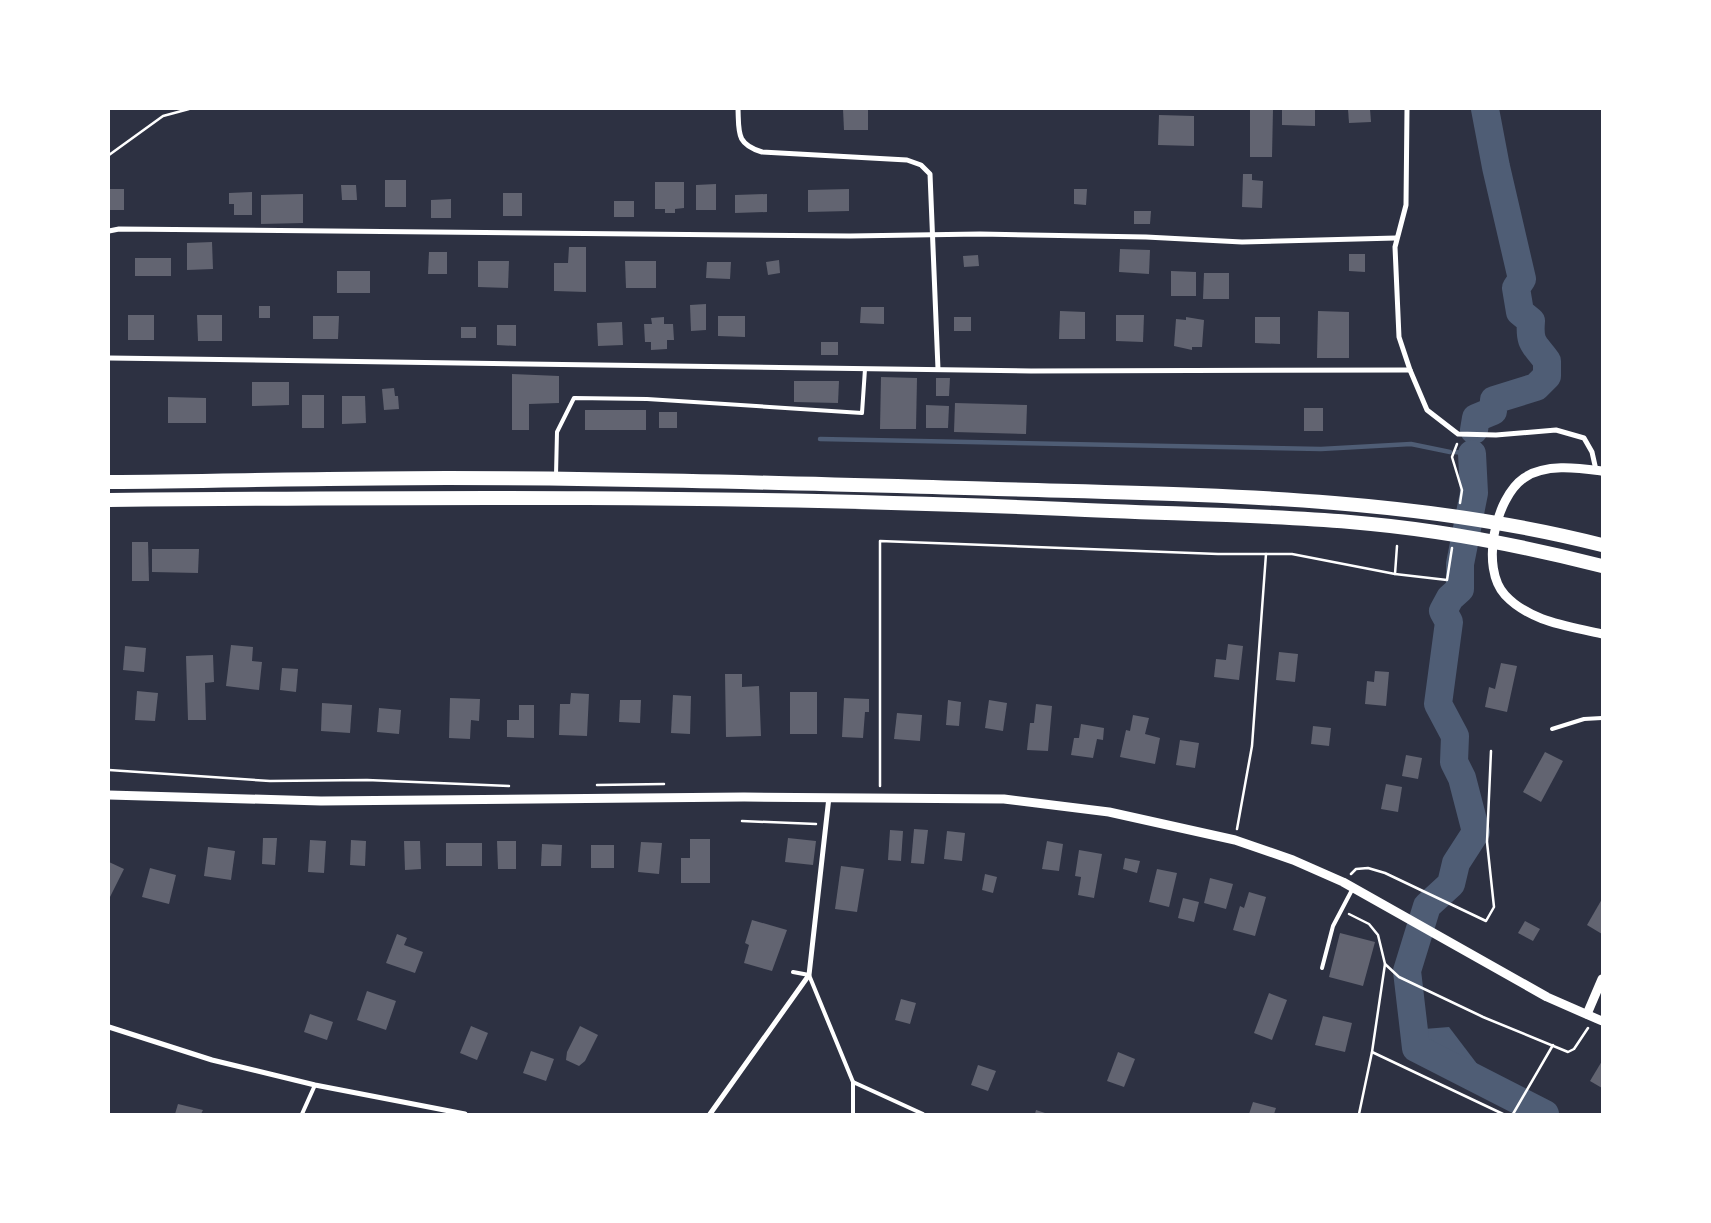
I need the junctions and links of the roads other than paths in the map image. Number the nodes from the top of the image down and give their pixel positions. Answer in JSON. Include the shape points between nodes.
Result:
{"nodes":[{"id":1,"x":738,"y":109,"type":"edge"},
{"id":2,"x":1407,"y":109,"type":"edge"},
{"id":3,"x":109,"y":231,"type":"edge"},
{"id":4,"x":933,"y":234,"type":"junction"},
{"id":5,"x":1396,"y":238,"type":"junction"},
{"id":6,"x":109,"y":358,"type":"edge"},
{"id":7,"x":865,"y":369,"type":"junction"},
{"id":8,"x":938,"y":369,"type":"junction"},
{"id":9,"x":1410,"y":370,"type":"junction"},
{"id":10,"x":1599,"y":471,"type":"edge"},
{"id":11,"x":556,"y":480,"type":"junction"},
{"id":12,"x":109,"y":482,"type":"edge"},
{"id":13,"x":109,"y":500,"type":"edge"},
{"id":14,"x":1602,"y":545,"type":"edge"},
{"id":15,"x":1602,"y":566,"type":"edge"},
{"id":16,"x":1602,"y":634,"type":"edge"},
{"id":17,"x":1602,"y":718,"type":"edge"},
{"id":18,"x":1552,"y":729,"type":"dead end"},
{"id":19,"x":109,"y":795,"type":"edge"},
{"id":20,"x":829,"y":797,"type":"junction"},
{"id":21,"x":1353,"y":888,"type":"junction"},
{"id":22,"x":1322,"y":968,"type":"dead end"},
{"id":23,"x":793,"y":972,"type":"dead end"},
{"id":24,"x":809,"y":975,"type":"junction"},
{"id":25,"x":1602,"y":979,"type":"edge"},
{"id":26,"x":1587,"y":1014,"type":"junction"},
{"id":27,"x":1602,"y":1021,"type":"edge"},
{"id":28,"x":109,"y":1027,"type":"edge"},
{"id":29,"x":853,"y":1082,"type":"junction"},
{"id":30,"x":315,"y":1085,"type":"junction"},
{"id":31,"x":302,"y":1114,"type":"edge"},
{"id":32,"x":465,"y":1114,"type":"edge"},
{"id":33,"x":710,"y":1114,"type":"edge"},
{"id":34,"x":853,"y":1114,"type":"edge"},
{"id":35,"x":923,"y":1114,"type":"edge"}],
"edges":[{"from":1,"to":4,"type":"street","via":[[739,135],[748,148],[762,152],[907,160],[921,165],[930,174]]},
{"from":2,"to":5,"type":"street","via":[[1406,205]]},
{"from":3,"to":4,"type":"street","via":[[119,228],[850,236]]},
{"from":4,"to":5,"type":"street","via":[[1146,236],[1242,242]]},
{"from":4,"to":8,"type":"street"},
{"from":5,"to":9,"type":"street","via":[[1399,337]]},
{"from":6,"to":7,"type":"street"},
{"from":7,"to":8,"type":"street"},
{"from":7,"to":11,"type":"lane","via":[[862,413],[647,398],[574,398],[557,432]]},
{"from":8,"to":9,"type":"street"},
{"from":9,"to":10,"type":"street","via":[[1427,410],[1458,434],[1496,435],[1556,430],[1584,438]]},
{"from":10,"to":16,"type":"street","via":[[1549,469],[1524,478],[1501,509],[1492,551],[1497,584],[1521,609],[1542,620]]},
{"from":11,"to":12,"type":"highway"},
{"from":11,"to":14,"type":"highway","via":[[1115,492],[1352,504],[1422,511],[1554,533]]},
{"from":13,"to":15,"type":"highway","via":[[450,496],[872,502],[1341,522],[1418,530],[1550,553]]},
{"from":17,"to":18,"type":"lane","via":[[1584,719]]},
{"from":19,"to":20,"type":"street","via":[[321,801]]},
{"from":20,"to":21,"type":"street","via":[[1004,798],[1109,812],[1235,840],[1293,860]]},
{"from":20,"to":24,"type":"street"},
{"from":21,"to":22,"type":"lane","via":[[1333,926]]},
{"from":21,"to":26,"type":"street","via":[[1547,997]]},
{"from":23,"to":24,"type":"lane"},
{"from":24,"to":29,"type":"lane"},
{"from":24,"to":33,"type":"street"},
{"from":25,"to":26,"type":"street"},
{"from":26,"to":27,"type":"street"},
{"from":28,"to":30,"type":"street","via":[[212,1060]]},
{"from":29,"to":34,"type":"lane"},
{"from":29,"to":35,"type":"lane"},
{"from":30,"to":31,"type":"lane"},
{"from":30,"to":32,"type":"street"}]}
